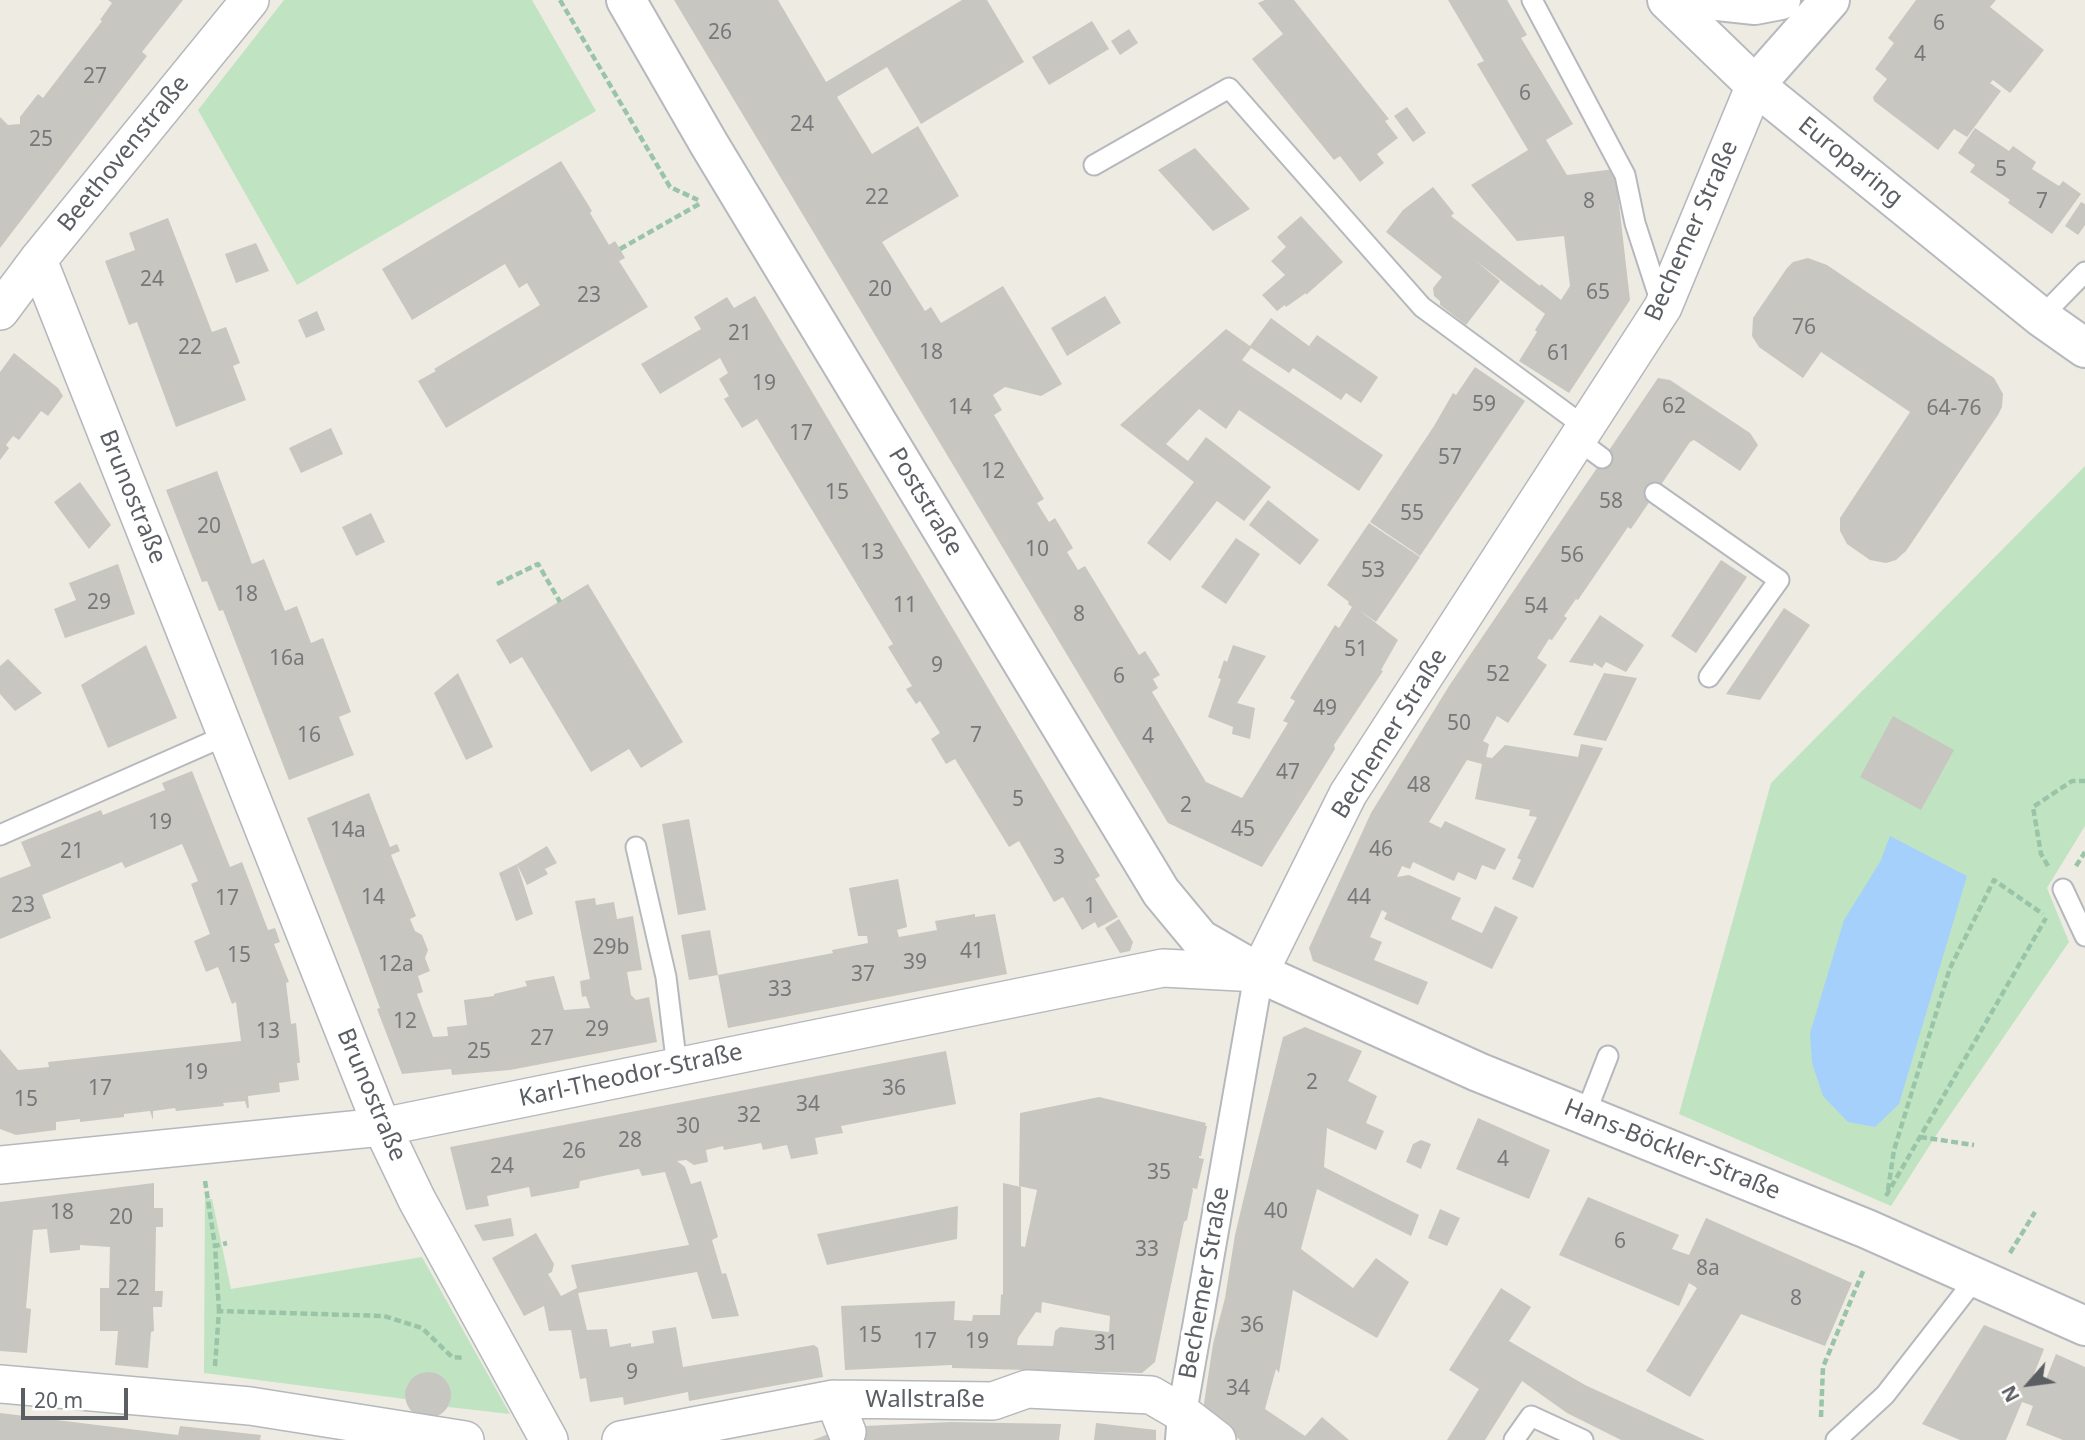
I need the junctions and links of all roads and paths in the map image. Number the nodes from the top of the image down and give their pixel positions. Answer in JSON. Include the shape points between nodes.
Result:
{"nodes":[{"id":1,"x":250,"y":0,"type":"edge"},
{"id":2,"x":560,"y":0,"type":"edge"},
{"id":3,"x":626,"y":0,"type":"edge"},
{"id":4,"x":1532,"y":0,"type":"edge"},
{"id":5,"x":1667,"y":0,"type":"edge"},
{"id":6,"x":1709,"y":0,"type":"edge"},
{"id":7,"x":1781,"y":0,"type":"edge"},
{"id":8,"x":1830,"y":0,"type":"edge"},
{"id":9,"x":1755,"y":85,"type":"junction"},
{"id":10,"x":1094,"y":165,"type":"dead end"},
{"id":11,"x":703,"y":202,"type":"junction"},
{"id":12,"x":709,"y":212,"type":"dead end"},
{"id":13,"x":620,"y":249,"type":"dead end"},
{"id":14,"x":38,"y":260,"type":"junction"},
{"id":15,"x":2085,"y":272,"type":"edge"},
{"id":16,"x":1663,"y":307,"type":"junction"},
{"id":17,"x":0,"y":311,"type":"edge"},
{"id":18,"x":2041,"y":317,"type":"junction"},
{"id":19,"x":2085,"y":348,"type":"edge"},
{"id":20,"x":1588,"y":442,"type":"junction"},
{"id":21,"x":1655,"y":493,"type":"dead end"},
{"id":22,"x":497,"y":584,"type":"dead end"},
{"id":23,"x":560,"y":601,"type":"dead end"},
{"id":24,"x":1709,"y":677,"type":"dead end"},
{"id":25,"x":226,"y":735,"type":"junction"},
{"id":26,"x":2085,"y":781,"type":"edge"},
{"id":27,"x":0,"y":835,"type":"edge"},
{"id":28,"x":636,"y":846,"type":"dead end"},
{"id":29,"x":2063,"y":889,"type":"junction"},
{"id":30,"x":2047,"y":917,"type":"junction"},
{"id":31,"x":2085,"y":936,"type":"edge"},
{"id":32,"x":1259,"y":973,"type":"junction"},
{"id":33,"x":1608,"y":1056,"type":"dead end"},
{"id":34,"x":677,"y":1067,"type":"junction"},
{"id":35,"x":1585,"y":1115,"type":"junction"},
{"id":36,"x":382,"y":1127,"type":"junction"},
{"id":37,"x":1920,"y":1137,"type":"junction"},
{"id":38,"x":1974,"y":1145,"type":"dead end"},
{"id":39,"x":0,"y":1165,"type":"edge"},
{"id":40,"x":206,"y":1187,"type":"dead end"},
{"id":41,"x":1887,"y":1195,"type":"junction"},
{"id":42,"x":2035,"y":1212,"type":"dead end"},
{"id":43,"x":1867,"y":1229,"type":"junction"},
{"id":44,"x":227,"y":1243,"type":"dead end"},
{"id":45,"x":215,"y":1247,"type":"junction"},
{"id":46,"x":1983,"y":1281,"type":"junction"},
{"id":47,"x":219,"y":1311,"type":"junction"},
{"id":48,"x":2085,"y":1326,"type":"edge"},
{"id":49,"x":507,"y":1363,"type":"junction"},
{"id":50,"x":0,"y":1384,"type":"edge"},
{"id":51,"x":213,"y":1402,"type":"junction"},
{"id":52,"x":1181,"y":1426,"type":"edge"},
{"id":53,"x":1828,"y":1434,"type":"edge"},
{"id":54,"x":451,"y":1439,"type":"edge"},
{"id":55,"x":549,"y":1440,"type":"edge"},
{"id":56,"x":621,"y":1440,"type":"edge"},
{"id":57,"x":1217,"y":1440,"type":"edge"},
{"id":58,"x":1514,"y":1440,"type":"edge"},
{"id":59,"x":1583,"y":1440,"type":"edge"}],
"edges":[{"from":1,"to":14,"type":"street","name":"Beethovenstraße"},
{"from":2,"to":11,"type":"path","via":[[670,187]]},
{"from":3,"to":32,"type":"street","name":"Poststraße","via":[[1161,892],[1200,939]]},
{"from":4,"to":16,"type":"lane","via":[[1625,175],[1635,223]]},
{"from":5,"to":9,"type":"street","name":"Europaring"},
{"from":6,"to":7,"type":"street","via":[[1755,5]]},
{"from":8,"to":9,"type":"street"},
{"from":9,"to":16,"type":"street","name":"Bechemer Straße"},
{"from":9,"to":18,"type":"street","name":"Europaring"},
{"from":10,"to":20,"type":"lane","via":[[1229,88],[1422,307]]},
{"from":11,"to":12,"type":"path"},
{"from":11,"to":13,"type":"path"},
{"from":14,"to":17,"type":"street","name":"Beethovenstraße"},
{"from":14,"to":25,"type":"street","name":"Brunostraße"},
{"from":15,"to":18,"type":"lane"},
{"from":16,"to":20,"type":"street","name":"Bechemer Straße"},
{"from":18,"to":19,"type":"street","name":"Europaring"},
{"from":20,"to":32,"type":"street","name":"Bechemer Straße","via":[[1348,794]]},
{"from":21,"to":24,"type":"lane","via":[[1780,580]]},
{"from":22,"to":23,"type":"path","via":[[538,564]]},
{"from":25,"to":27,"type":"lane"},
{"from":25,"to":36,"type":"street","name":"Brunostraße"},
{"from":26,"to":29,"type":"path","via":[[2072,781],[2033,807],[2041,854]]},
{"from":28,"to":34,"type":"lane","via":[[666,977]]},
{"from":29,"to":30,"type":"path"},
{"from":29,"to":31,"type":"lane"},
{"from":30,"to":37,"type":"path"},
{"from":30,"to":41,"type":"path","via":[[1994,880],[1950,968],[1894,1150]]},
{"from":32,"to":34,"type":"street","name":"Karl-Theodor-Straße","via":[[1163,968]]},
{"from":32,"to":35,"type":"street","name":"Hans-Böckler-Straße"},
{"from":32,"to":52,"type":"street","name":"Bechemer Straße"},
{"from":33,"to":35,"type":"lane"},
{"from":34,"to":36,"type":"street","name":"Karl-Theodor-Straße"},
{"from":35,"to":43,"type":"street","name":"Hans-Böckler-Straße"},
{"from":36,"to":39,"type":"street","name":"Karl-Theodor-Straße"},
{"from":36,"to":49,"type":"street","name":"Brunostraße"},
{"from":37,"to":38,"type":"path"},
{"from":37,"to":41,"type":"path"},
{"from":40,"to":45,"type":"path"},
{"from":41,"to":43,"type":"path"},
{"from":42,"to":46,"type":"path"},
{"from":43,"to":46,"type":"street","name":"Hans-Böckler-Straße"},
{"from":43,"to":53,"type":"path","via":[[1865,1267],[1823,1367]]},
{"from":44,"to":45,"type":"path"},
{"from":45,"to":47,"type":"path"},
{"from":46,"to":48,"type":"street","name":"Hans-Böckler-Straße"},
{"from":46,"to":53,"type":"lane","via":[[1885,1395]]},
{"from":47,"to":49,"type":"path","via":[[384,1317],[422,1328],[452,1357]]},
{"from":47,"to":51,"type":"path"},
{"from":49,"to":55,"type":"street","name":"Brunostraße"},
{"from":50,"to":51,"type":"street"},
{"from":51,"to":54,"type":"street"},
{"from":52,"to":56,"type":"street","name":"Wallstraße","via":[[1151,1395],[1027,1390],[993,1401]]},
{"from":52,"to":57,"type":"street","name":"Wallstraße"},
{"from":58,"to":59,"type":"lane","via":[[1531,1416]]}]}
